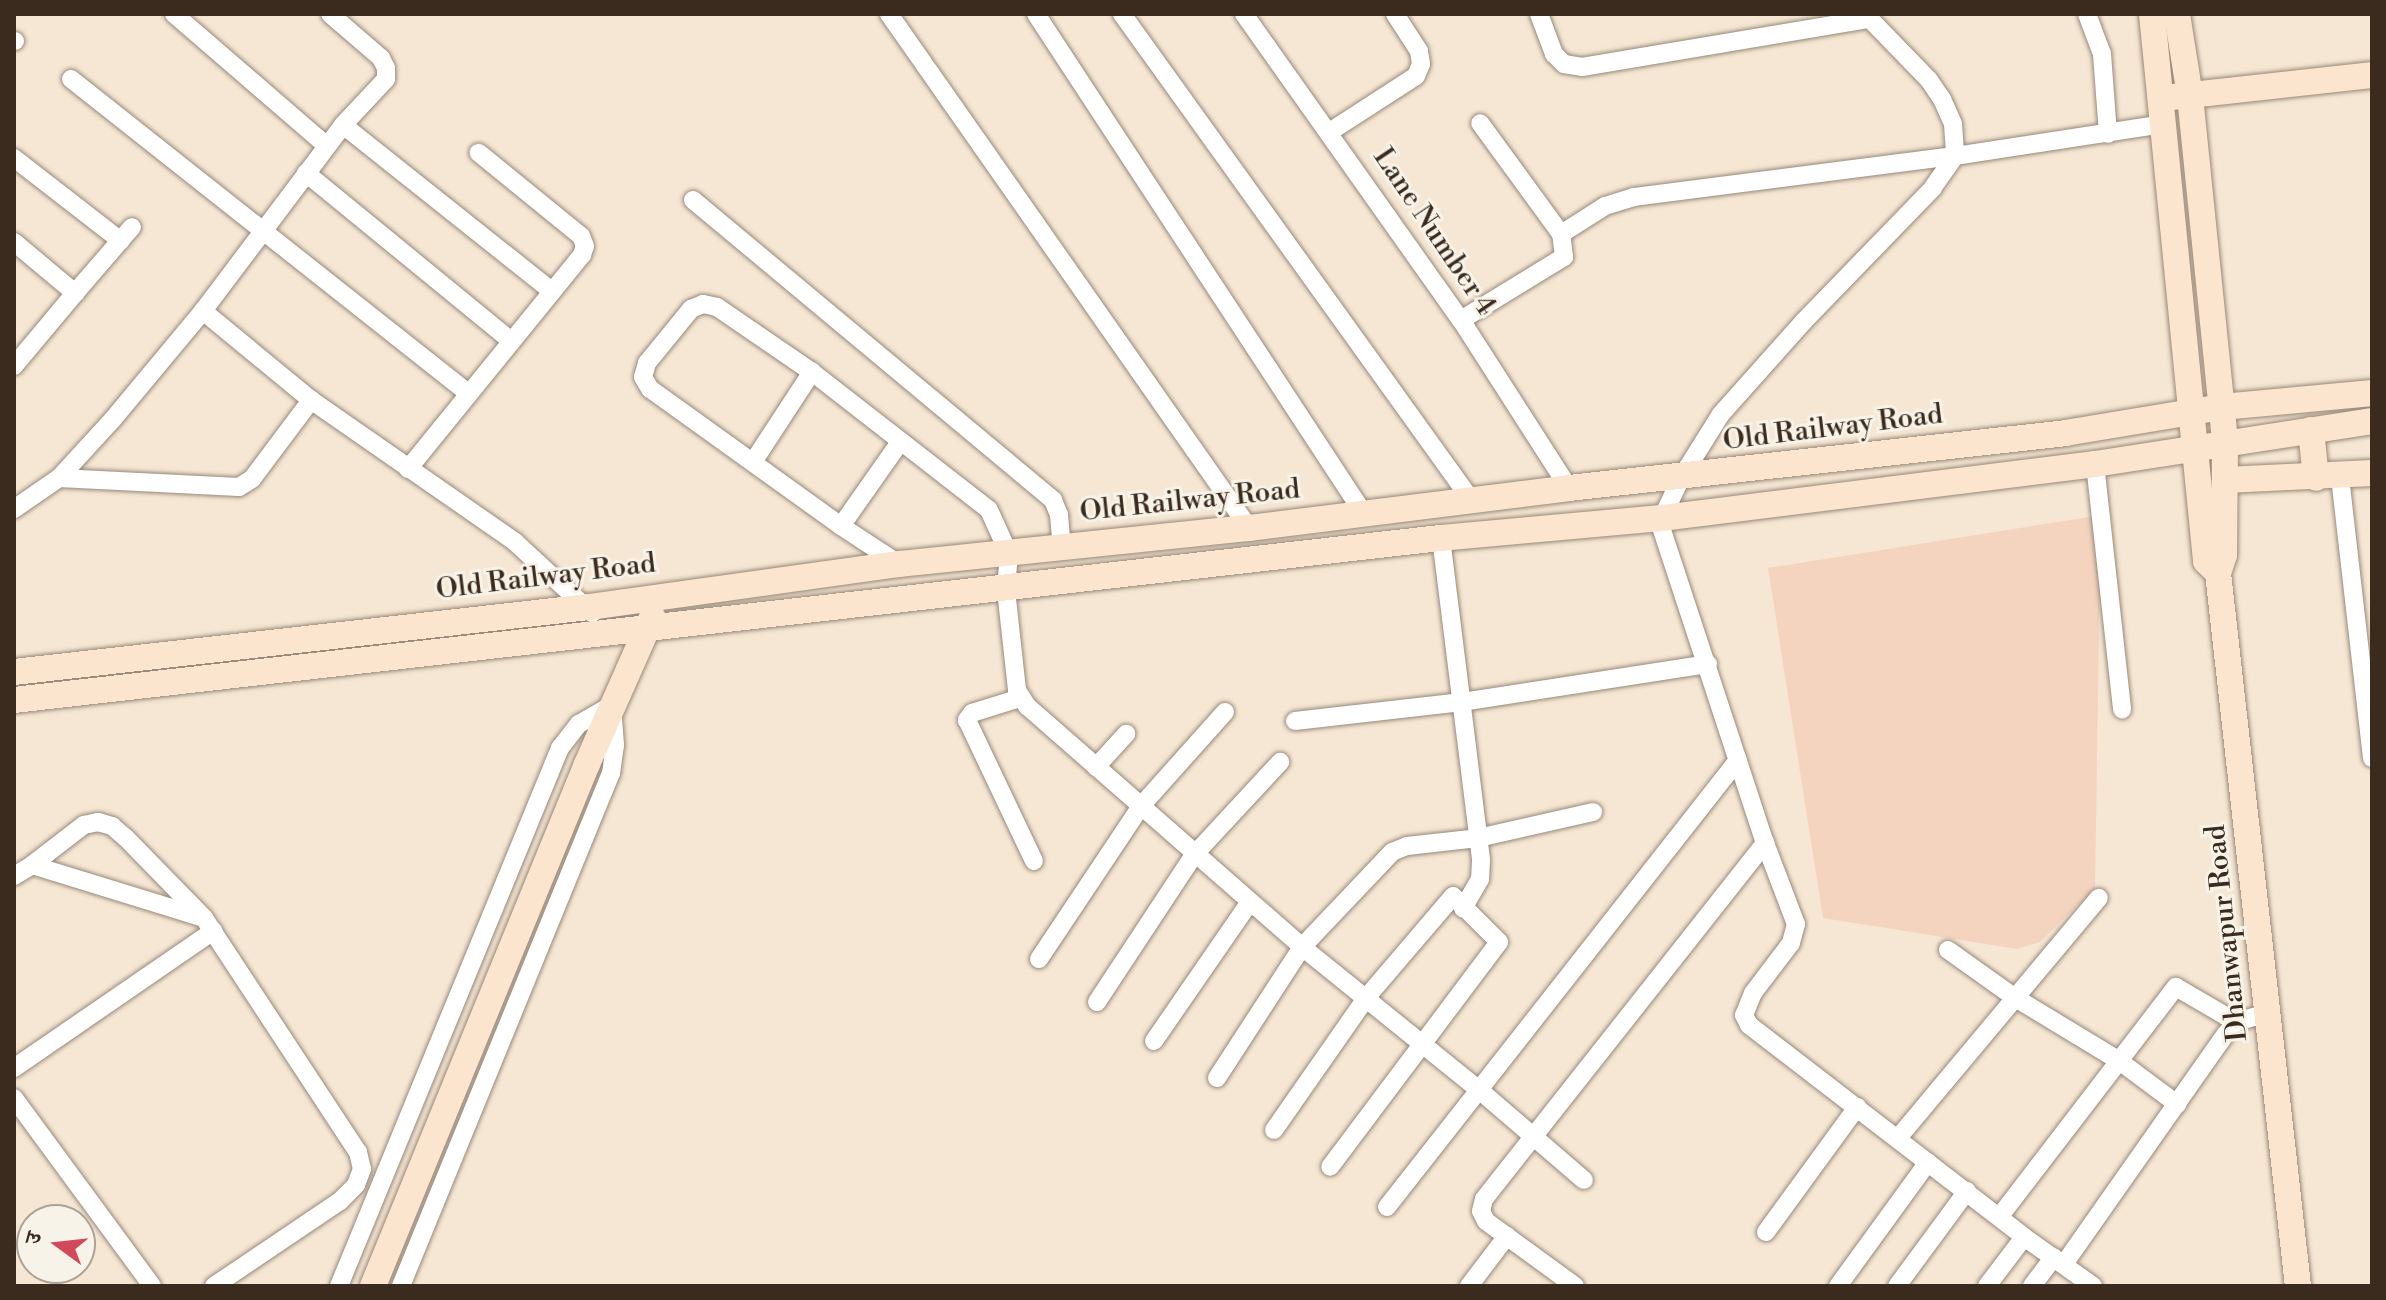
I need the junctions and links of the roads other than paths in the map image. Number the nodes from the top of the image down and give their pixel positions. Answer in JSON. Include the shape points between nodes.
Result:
{"nodes":[{"id":1,"x":174,"y":14,"type":"edge"},
{"id":2,"x":330,"y":14,"type":"edge"},
{"id":3,"x":889,"y":14,"type":"edge"},
{"id":4,"x":1036,"y":14,"type":"edge"},
{"id":5,"x":1122,"y":14,"type":"edge"},
{"id":6,"x":1244,"y":14,"type":"edge"},
{"id":7,"x":1395,"y":14,"type":"edge"},
{"id":8,"x":1539,"y":14,"type":"edge"},
{"id":9,"x":2087,"y":14,"type":"edge"},
{"id":10,"x":2152,"y":14,"type":"edge"},
{"id":11,"x":2177,"y":14,"type":"edge"},
{"id":12,"x":1867,"y":17,"type":"edge"},
{"id":13,"x":2372,"y":75,"type":"edge"},
{"id":14,"x":71,"y":79,"type":"dead end"},
{"id":15,"x":2190,"y":96,"type":"junction"},
{"id":16,"x":2162,"y":97,"type":"junction"},
{"id":17,"x":1480,"y":123,"type":"dead end"},
{"id":18,"x":2164,"y":124,"type":"junction"},
{"id":19,"x":343,"y":125,"type":"junction"},
{"id":20,"x":1331,"y":131,"type":"junction"},
{"id":21,"x":2108,"y":134,"type":"junction"},
{"id":22,"x":327,"y":146,"type":"junction"},
{"id":23,"x":479,"y":153,"type":"dead end"},
{"id":24,"x":1955,"y":156,"type":"junction"},
{"id":25,"x":14,"y":158,"type":"edge"},
{"id":26,"x":306,"y":173,"type":"junction"},
{"id":27,"x":693,"y":200,"type":"dead end"},
{"id":28,"x":264,"y":230,"type":"junction"},
{"id":29,"x":1561,"y":234,"type":"junction"},
{"id":30,"x":14,"y":242,"type":"edge"},
{"id":31,"x":552,"y":291,"type":"junction"},
{"id":32,"x":75,"y":293,"type":"junction"},
{"id":33,"x":203,"y":311,"type":"junction"},
{"id":34,"x":1461,"y":320,"type":"junction"},
{"id":35,"x":511,"y":341,"type":"junction"},
{"id":36,"x":14,"y":366,"type":"edge"},
{"id":37,"x":812,"y":372,"type":"junction"},
{"id":38,"x":468,"y":393,"type":"junction"},
{"id":39,"x":2372,"y":393,"type":"edge"},
{"id":40,"x":311,"y":400,"type":"junction"},
{"id":41,"x":2222,"y":407,"type":"junction"},
{"id":42,"x":2192,"y":411,"type":"junction"},
{"id":43,"x":2372,"y":421,"type":"edge"},
{"id":44,"x":2311,"y":430,"type":"junction"},
{"id":45,"x":900,"y":442,"type":"junction"},
{"id":46,"x":2225,"y":443,"type":"junction"},
{"id":47,"x":2196,"y":449,"type":"junction"},
{"id":48,"x":753,"y":462,"type":"junction"},
{"id":49,"x":2095,"y":464,"type":"junction"},
{"id":50,"x":408,"y":469,"type":"junction"},
{"id":51,"x":2372,"y":473,"type":"edge"},
{"id":52,"x":2328,"y":477,"type":"junction"},
{"id":53,"x":59,"y":478,"type":"junction"},
{"id":54,"x":1681,"y":478,"type":"junction"},
{"id":55,"x":2225,"y":480,"type":"junction"},
{"id":56,"x":1569,"y":488,"type":"junction"},
{"id":57,"x":1472,"y":501,"type":"junction"},
{"id":58,"x":14,"y":509,"type":"edge"},
{"id":59,"x":1364,"y":514,"type":"junction"},
{"id":60,"x":1662,"y":518,"type":"junction"},
{"id":61,"x":841,"y":526,"type":"junction"},
{"id":62,"x":1249,"y":528,"type":"junction"},
{"id":63,"x":1441,"y":538,"type":"junction"},
{"id":64,"x":1062,"y":547,"type":"junction"},
{"id":65,"x":1009,"y":554,"type":"junction"},
{"id":66,"x":899,"y":564,"type":"junction"},
{"id":67,"x":2218,"y":573,"type":"junction"},
{"id":68,"x":1006,"y":590,"type":"junction"},
{"id":69,"x":659,"y":595,"type":"junction"},
{"id":70,"x":589,"y":607,"type":"junction"},
{"id":71,"x":648,"y":628,"type":"junction"},
{"id":72,"x":603,"y":634,"type":"junction"},
{"id":73,"x":1708,"y":664,"type":"junction"},
{"id":74,"x":14,"y":672,"type":"edge"},
{"id":75,"x":2368,"y":686,"type":"edge"},
{"id":76,"x":1020,"y":698,"type":"junction"},
{"id":77,"x":14,"y":700,"type":"edge"},
{"id":78,"x":1462,"y":702,"type":"junction"},
{"id":79,"x":612,"y":705,"type":"junction"},
{"id":80,"x":2122,"y":710,"type":"dead end"},
{"id":81,"x":1225,"y":712,"type":"dead end"},
{"id":82,"x":1295,"y":721,"type":"dead end"},
{"id":83,"x":1126,"y":734,"type":"dead end"},
{"id":84,"x":2372,"y":758,"type":"edge"},
{"id":85,"x":1738,"y":760,"type":"junction"},
{"id":86,"x":1280,"y":762,"type":"dead end"},
{"id":87,"x":1096,"y":767,"type":"junction"},
{"id":88,"x":1141,"y":806,"type":"junction"},
{"id":89,"x":1593,"y":812,"type":"dead end"},
{"id":90,"x":1478,"y":838,"type":"junction"},
{"id":91,"x":1765,"y":843,"type":"junction"},
{"id":92,"x":1194,"y":855,"type":"junction"},
{"id":93,"x":1034,"y":861,"type":"dead end"},
{"id":94,"x":32,"y":865,"type":"junction"},
{"id":95,"x":14,"y":876,"type":"edge"},
{"id":96,"x":2099,"y":898,"type":"dead end"},
{"id":97,"x":1250,"y":902,"type":"junction"},
{"id":98,"x":1463,"y":908,"type":"junction"},
{"id":99,"x":208,"y":924,"type":"junction"},
{"id":100,"x":1302,"y":947,"type":"junction"},
{"id":101,"x":1948,"y":950,"type":"dead end"},
{"id":102,"x":1039,"y":959,"type":"dead end"},
{"id":103,"x":2014,"y":997,"type":"junction"},
{"id":104,"x":1366,"y":998,"type":"junction"},
{"id":105,"x":1097,"y":1002,"type":"dead end"},
{"id":106,"x":2268,"y":1013,"type":"junction"},
{"id":107,"x":2236,"y":1022,"type":"junction"},
{"id":108,"x":1154,"y":1041,"type":"dead end"},
{"id":109,"x":1422,"y":1044,"type":"junction"},
{"id":110,"x":2118,"y":1060,"type":"junction"},
{"id":111,"x":14,"y":1068,"type":"edge"},
{"id":112,"x":1217,"y":1078,"type":"dead end"},
{"id":113,"x":1477,"y":1088,"type":"junction"},
{"id":114,"x":14,"y":1098,"type":"edge"},
{"id":115,"x":2177,"y":1104,"type":"junction"},
{"id":116,"x":1857,"y":1107,"type":"junction"},
{"id":117,"x":1274,"y":1130,"type":"dead end"},
{"id":118,"x":1534,"y":1137,"type":"junction"},
{"id":119,"x":1898,"y":1138,"type":"junction"},
{"id":120,"x":1928,"y":1162,"type":"junction"},
{"id":121,"x":1330,"y":1167,"type":"dead end"},
{"id":122,"x":1584,"y":1180,"type":"dead end"},
{"id":123,"x":1967,"y":1191,"type":"junction"},
{"id":124,"x":1387,"y":1207,"type":"dead end"},
{"id":125,"x":2000,"y":1216,"type":"junction"},
{"id":126,"x":1766,"y":1232,"type":"dead end"},
{"id":127,"x":1507,"y":1236,"type":"junction"},
{"id":128,"x":2024,"y":1237,"type":"junction"},
{"id":129,"x":2059,"y":1260,"type":"junction"},
{"id":130,"x":2083,"y":1283,"type":"edge"},
{"id":131,"x":152,"y":1286,"type":"edge"},
{"id":132,"x":214,"y":1286,"type":"edge"},
{"id":133,"x":339,"y":1286,"type":"edge"},
{"id":134,"x":373,"y":1286,"type":"edge"},
{"id":135,"x":401,"y":1286,"type":"edge"},
{"id":136,"x":1469,"y":1286,"type":"edge"},
{"id":137,"x":1575,"y":1286,"type":"edge"},
{"id":138,"x":1838,"y":1286,"type":"edge"},
{"id":139,"x":1897,"y":1286,"type":"edge"},
{"id":140,"x":1987,"y":1286,"type":"edge"},
{"id":141,"x":2032,"y":1286,"type":"edge"},
{"id":142,"x":2298,"y":1286,"type":"edge"}],
"edges":[{"from":1,"to":22,"type":"street"},
{"from":2,"to":19,"type":"street","via":[[386,68],[379,89]]},
{"from":3,"to":62,"type":"street"},
{"from":4,"to":59,"type":"street"},
{"from":5,"to":57,"type":"street"},
{"from":6,"to":20,"type":"street","name":"Lane Number 4"},
{"from":7,"to":20,"type":"street","via":[[1419,51],[1416,76]]},
{"from":8,"to":12,"type":"street","via":[[1554,54],[1564,64],[1582,67]]},
{"from":9,"to":21,"type":"street","via":[[2102,54]]},
{"from":10,"to":16,"type":"main road","name":"Dhanwapur Road"},
{"from":11,"to":15,"type":"main road","name":"Dhanwapur Road"},
{"from":12,"to":24,"type":"street","via":[[1942,99],[1953,124]]},
{"from":13,"to":15,"type":"main road"},
{"from":14,"to":28,"type":"street"},
{"from":15,"to":16,"type":"main road"},
{"from":15,"to":41,"type":"main road","name":"Dhanwapur Road"},
{"from":16,"to":18,"type":"main road","name":"Dhanwapur Road"},
{"from":17,"to":29,"type":"street"},
{"from":18,"to":21,"type":"street"},
{"from":18,"to":42,"type":"main road","name":"Dhanwapur Road"},
{"from":19,"to":22,"type":"street"},
{"from":19,"to":31,"type":"street"},
{"from":20,"to":34,"type":"street","name":"Lane Number 4"},
{"from":21,"to":24,"type":"street"},
{"from":22,"to":26,"type":"street"},
{"from":23,"to":31,"type":"street","via":[[581,236],[582,255]]},
{"from":24,"to":29,"type":"street","via":[[1634,197],[1605,206]]},
{"from":24,"to":54,"type":"street","via":[[1933,188],[1729,405]]},
{"from":25,"to":32,"type":"street","via":[[126,234]]},
{"from":26,"to":28,"type":"street"},
{"from":26,"to":35,"type":"street"},
{"from":27,"to":64,"type":"street","via":[[1053,500]]},
{"from":28,"to":33,"type":"street"},
{"from":28,"to":38,"type":"street"},
{"from":29,"to":34,"type":"street","via":[[1564,257]]},
{"from":30,"to":32,"type":"street"},
{"from":31,"to":35,"type":"street"},
{"from":32,"to":36,"type":"street"},
{"from":33,"to":40,"type":"street"},
{"from":33,"to":53,"type":"street"},
{"from":34,"to":56,"type":"street","name":"Lane Number 4"},
{"from":35,"to":38,"type":"street"},
{"from":37,"to":45,"type":"street"},
{"from":37,"to":48,"type":"street"},
{"from":37,"to":48,"type":"street","via":[[717,307],[703,304],[691,309],[647,363],[643,377],[650,389]]},
{"from":38,"to":50,"type":"street"},
{"from":39,"to":41,"type":"main road","name":"Old Railway Road"},
{"from":40,"to":50,"type":"street"},
{"from":40,"to":53,"type":"street","via":[[252,479],[239,487]]},
{"from":41,"to":42,"type":"main road","name":"Old Railway Road"},
{"from":41,"to":46,"type":"main road","name":"Dhanwapur Road"},
{"from":42,"to":47,"type":"main road","name":"Dhanwapur Road"},
{"from":42,"to":54,"type":"main road","name":"Old Railway Road","via":[[2065,433]]},
{"from":43,"to":44,"type":"main road"},
{"from":44,"to":46,"type":"main road"},
{"from":44,"to":52,"type":"main road"},
{"from":45,"to":61,"type":"street"},
{"from":45,"to":65,"type":"street","via":[[989,510]]},
{"from":46,"to":47,"type":"main road"},
{"from":46,"to":55,"type":"main road","name":"Dhanwapur Road"},
{"from":47,"to":49,"type":"main road"},
{"from":47,"to":67,"type":"main road","name":"Dhanwapur Road","via":[[2206,561]]},
{"from":48,"to":61,"type":"street"},
{"from":49,"to":60,"type":"main road"},
{"from":49,"to":80,"type":"street"},
{"from":50,"to":70,"type":"street","via":[[515,542]]},
{"from":51,"to":52,"type":"main road"},
{"from":52,"to":55,"type":"main road"},
{"from":52,"to":75,"type":"street"},
{"from":53,"to":58,"type":"street"},
{"from":54,"to":56,"type":"main road","name":"Old Railway Road"},
{"from":54,"to":60,"type":"street"},
{"from":55,"to":67,"type":"main road","name":"Dhanwapur Road","via":[[2224,555]]},
{"from":56,"to":57,"type":"main road","name":"Old Railway Road"},
{"from":57,"to":59,"type":"main road","name":"Old Railway Road"},
{"from":59,"to":62,"type":"main road","name":"Old Railway Road"},
{"from":60,"to":63,"type":"main road"},
{"from":60,"to":73,"type":"street"},
{"from":61,"to":66,"type":"street"},
{"from":62,"to":64,"type":"main road","name":"Old Railway Road"},
{"from":63,"to":68,"type":"main road"},
{"from":63,"to":78,"type":"street"},
{"from":64,"to":65,"type":"main road","name":"Old Railway Road"},
{"from":65,"to":66,"type":"main road","name":"Old Railway Road"},
{"from":65,"to":68,"type":"street"},
{"from":66,"to":69,"type":"main road","name":"Old Railway Road"},
{"from":67,"to":106,"type":"main road","name":"Dhanwapur Road"},
{"from":68,"to":71,"type":"main road"},
{"from":68,"to":76,"type":"street"},
{"from":69,"to":70,"type":"main road","name":"Old Railway Road"},
{"from":69,"to":71,"type":"main road"},
{"from":70,"to":72,"type":"street"},
{"from":70,"to":74,"type":"main road","name":"Old Railway Road"},
{"from":71,"to":72,"type":"main road"},
{"from":71,"to":79,"type":"main road"},
{"from":72,"to":77,"type":"main road"},
{"from":73,"to":78,"type":"street"},
{"from":73,"to":85,"type":"street"},
{"from":75,"to":84,"type":"street"},
{"from":76,"to":87,"type":"street"},
{"from":76,"to":93,"type":"street","via":[[972,713],[967,720]]},
{"from":78,"to":82,"type":"street"},
{"from":78,"to":90,"type":"street"},
{"from":79,"to":133,"type":"street","via":[[579,724],[560,748]]},
{"from":79,"to":134,"type":"main road"},
{"from":79,"to":135,"type":"street","via":[[611,773]]},
{"from":81,"to":88,"type":"street"},
{"from":83,"to":87,"type":"street"},
{"from":85,"to":91,"type":"street"},
{"from":85,"to":113,"type":"street"},
{"from":86,"to":92,"type":"street"},
{"from":87,"to":88,"type":"street"},
{"from":88,"to":92,"type":"street"},
{"from":88,"to":102,"type":"street"},
{"from":89,"to":90,"type":"street"},
{"from":90,"to":98,"type":"street","via":[[1482,870]]},
{"from":90,"to":100,"type":"street","via":[[1392,852]]},
{"from":91,"to":116,"type":"street","via":[[1796,924],[1791,943],[1753,993],[1744,1015],[1749,1025]]},
{"from":91,"to":118,"type":"street"},
{"from":92,"to":97,"type":"street"},
{"from":92,"to":105,"type":"street"},
{"from":94,"to":95,"type":"street"},
{"from":94,"to":99,"type":"street"},
{"from":94,"to":99,"type":"street","via":[[84,825],[112,826]]},
{"from":96,"to":103,"type":"street"},
{"from":97,"to":100,"type":"street"},
{"from":97,"to":108,"type":"street"},
{"from":98,"to":104,"type":"street","via":[[1453,896]]},
{"from":98,"to":109,"type":"street","via":[[1499,942]]},
{"from":99,"to":111,"type":"street"},
{"from":99,"to":132,"type":"street","via":[[358,1152],[362,1169],[356,1185],[340,1201]]},
{"from":100,"to":104,"type":"street"},
{"from":100,"to":112,"type":"street"},
{"from":101,"to":103,"type":"street"},
{"from":103,"to":110,"type":"street"},
{"from":103,"to":119,"type":"street"},
{"from":104,"to":109,"type":"street"},
{"from":104,"to":117,"type":"street"},
{"from":106,"to":107,"type":"street"},
{"from":106,"to":142,"type":"main road","name":"Dhanwapur Road"},
{"from":107,"to":110,"type":"street","via":[[2176,987]]},
{"from":107,"to":115,"type":"street"},
{"from":109,"to":113,"type":"street"},
{"from":109,"to":121,"type":"street"},
{"from":110,"to":115,"type":"street"},
{"from":110,"to":125,"type":"street"},
{"from":113,"to":118,"type":"street"},
{"from":113,"to":124,"type":"street"},
{"from":114,"to":131,"type":"street"},
{"from":115,"to":129,"type":"street"},
{"from":116,"to":119,"type":"street"},
{"from":116,"to":126,"type":"street"},
{"from":118,"to":122,"type":"street"},
{"from":118,"to":127,"type":"street","via":[[1484,1199],[1481,1211],[1486,1221]]},
{"from":119,"to":120,"type":"street"},
{"from":120,"to":123,"type":"street"},
{"from":120,"to":138,"type":"street"},
{"from":123,"to":125,"type":"street"},
{"from":123,"to":139,"type":"street"},
{"from":125,"to":128,"type":"street"},
{"from":127,"to":136,"type":"street"},
{"from":127,"to":137,"type":"street"},
{"from":128,"to":129,"type":"street"},
{"from":128,"to":140,"type":"street"},
{"from":129,"to":130,"type":"street"},
{"from":129,"to":141,"type":"street"}]}
